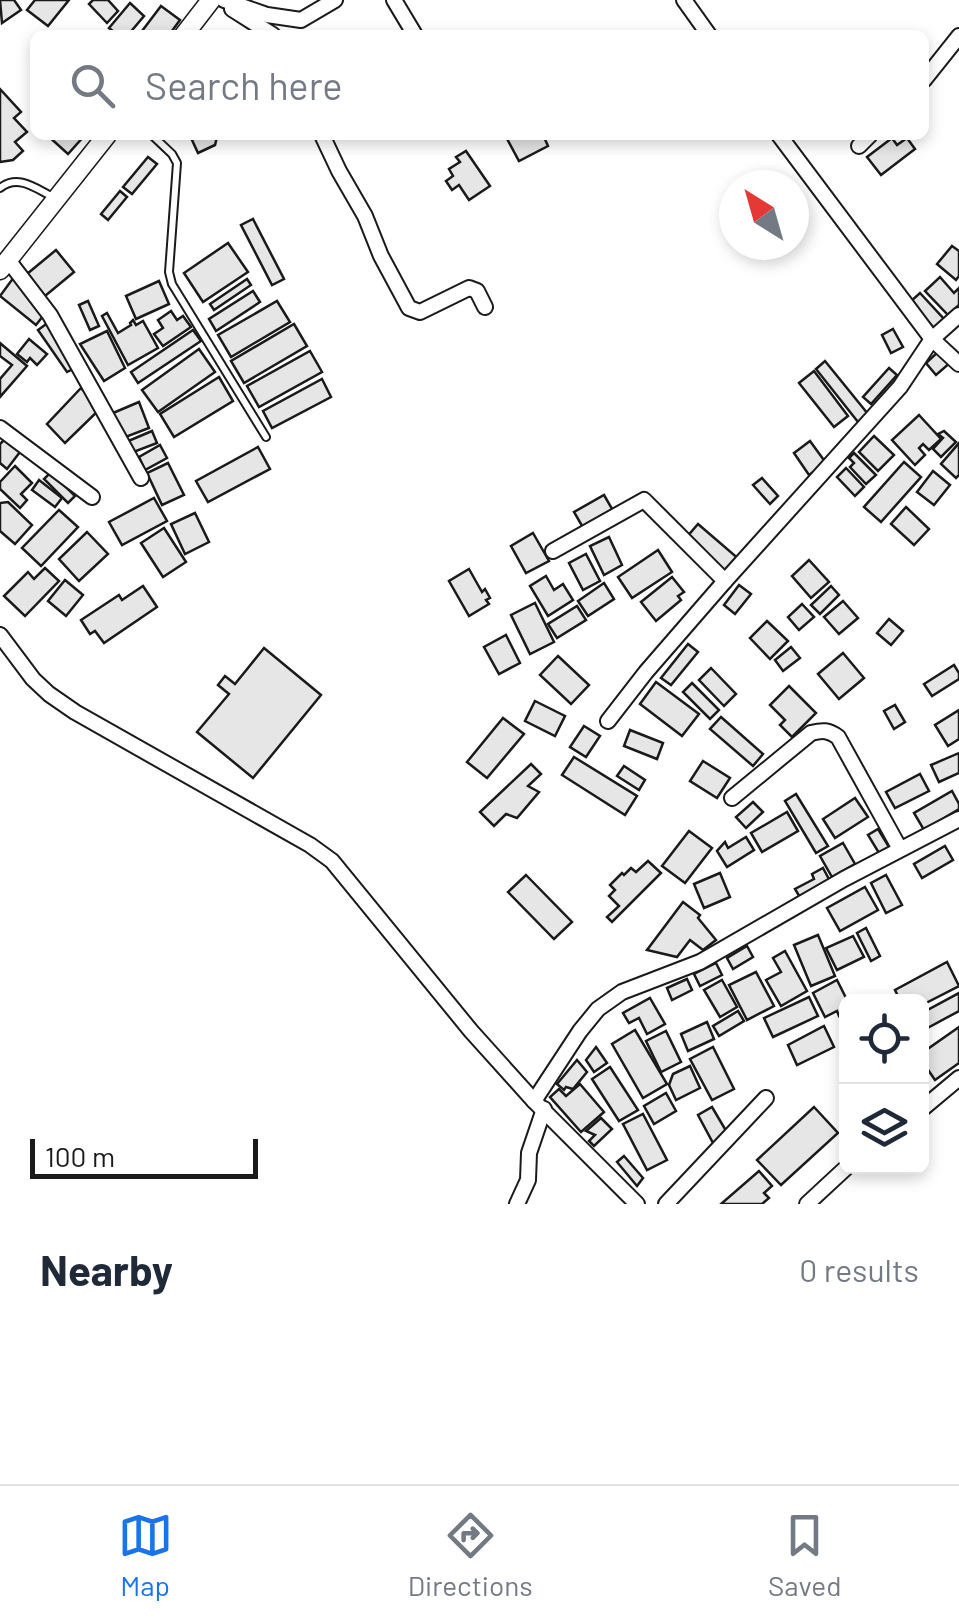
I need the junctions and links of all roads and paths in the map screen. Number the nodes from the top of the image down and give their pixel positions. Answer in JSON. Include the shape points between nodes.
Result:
{"nodes":[{"id":1,"x":211,"y":0,"type":"edge"},
{"id":2,"x":222,"y":0,"type":"edge"},
{"id":3,"x":335,"y":0,"type":"edge"},
{"id":4,"x":394,"y":0,"type":"edge"},
{"id":5,"x":684,"y":0,"type":"edge"},
{"id":6,"x":188,"y":30,"type":"edge"},
{"id":7,"x":266,"y":30,"type":"edge"},
{"id":8,"x":413,"y":30,"type":"edge"},
{"id":9,"x":705,"y":30,"type":"edge"},
{"id":10,"x":959,"y":36,"type":"edge"},
{"id":11,"x":929,"y":74,"type":"edge"},
{"id":12,"x":103,"y":140,"type":"edge"},
{"id":13,"x":157,"y":140,"type":"edge"},
{"id":14,"x":324,"y":140,"type":"edge"},
{"id":15,"x":784,"y":140,"type":"edge"},
{"id":16,"x":0,"y":188,"type":"edge"},
{"id":17,"x":56,"y":198,"type":"junction"},
{"id":18,"x":4,"y":264,"type":"edge"},
{"id":19,"x":485,"y":307,"type":"dead end"},
{"id":20,"x":959,"y":316,"type":"edge"},
{"id":21,"x":932,"y":339,"type":"junction"},
{"id":22,"x":959,"y":364,"type":"edge"},
{"id":23,"x":0,"y":428,"type":"edge"},
{"id":24,"x":266,"y":437,"type":"dead end"},
{"id":25,"x":141,"y":478,"type":"dead end"},
{"id":26,"x":92,"y":497,"type":"dead end"},
{"id":27,"x":553,"y":551,"type":"dead end"},
{"id":28,"x":725,"y":581,"type":"junction"},
{"id":29,"x":0,"y":635,"type":"edge"},
{"id":30,"x":608,"y":721,"type":"dead end"},
{"id":31,"x":732,"y":798,"type":"dead end"},
{"id":32,"x":959,"y":819,"type":"edge"},
{"id":33,"x":900,"y":849,"type":"junction"},
{"id":34,"x":959,"y":1078,"type":"edge"},
{"id":35,"x":766,"y":1098,"type":"dead end"},
{"id":36,"x":929,"y":1103,"type":"edge"},
{"id":37,"x":539,"y":1105,"type":"junction"},
{"id":38,"x":839,"y":1174,"type":"edge"},
{"id":39,"x":517,"y":1204,"type":"edge"},
{"id":40,"x":638,"y":1204,"type":"edge"},
{"id":41,"x":666,"y":1204,"type":"edge"},
{"id":42,"x":807,"y":1204,"type":"edge"}],
"edges":[{"from":1,"to":6,"type":"street"},
{"from":2,"to":3,"type":"street","via":[[301,20]]},
{"from":2,"to":7,"type":"street"},
{"from":4,"to":8,"type":"street"},
{"from":5,"to":9,"type":"street"},
{"from":10,"to":11,"type":"street"},
{"from":12,"to":17,"type":"street"},
{"from":13,"to":24,"type":"lane","via":[[176,164],[172,284]]},
{"from":14,"to":19,"type":"street","via":[[409,308],[420,312],[469,288]]},
{"from":15,"to":21,"type":"street"},
{"from":16,"to":17,"type":"lane","via":[[20,181]]},
{"from":17,"to":18,"type":"street"},
{"from":18,"to":25,"type":"street","via":[[50,314]]},
{"from":20,"to":21,"type":"street"},
{"from":21,"to":22,"type":"street"},
{"from":21,"to":28,"type":"street","via":[[900,386]]},
{"from":23,"to":26,"type":"street"},
{"from":27,"to":28,"type":"street","via":[[644,500]]},
{"from":28,"to":30,"type":"street"},
{"from":29,"to":37,"type":"street","via":[[33,679],[75,712],[332,861]]},
{"from":31,"to":33,"type":"street","via":[[811,733],[830,731]]},
{"from":32,"to":33,"type":"street"},
{"from":33,"to":37,"type":"street","via":[[700,962],[622,992],[598,1009]]},
{"from":34,"to":36,"type":"street"},
{"from":35,"to":41,"type":"street"},
{"from":37,"to":39,"type":"street","via":[[528,1180]]},
{"from":37,"to":40,"type":"street"},
{"from":38,"to":42,"type":"street"}]}
